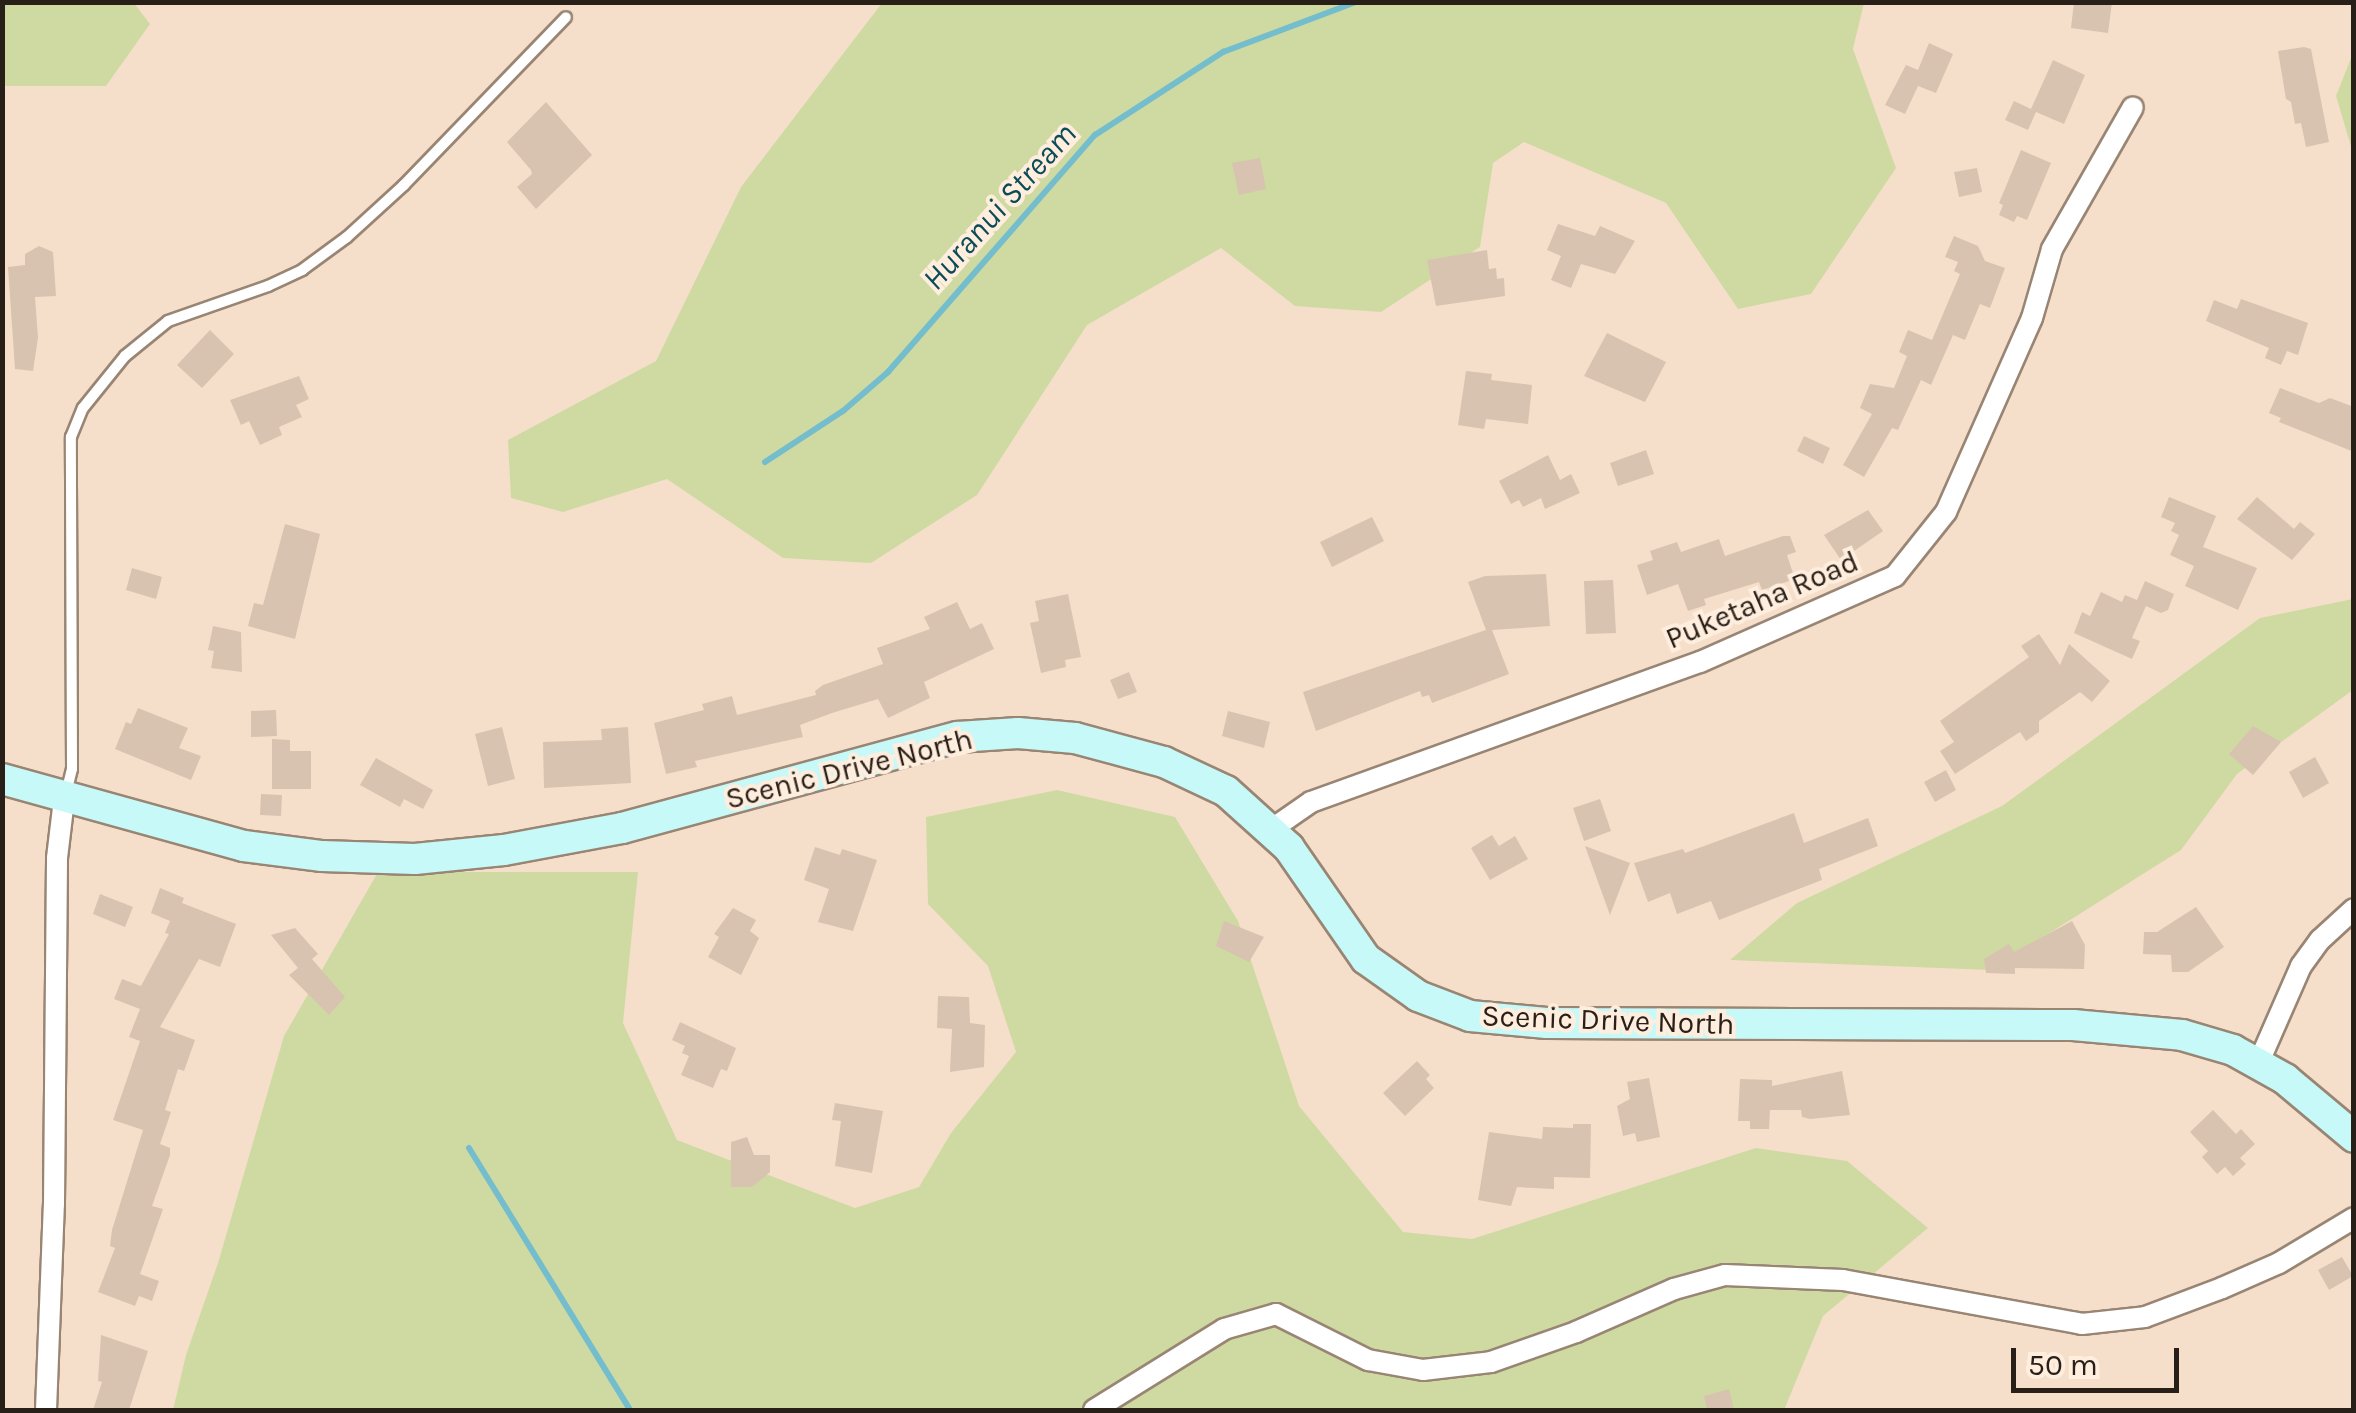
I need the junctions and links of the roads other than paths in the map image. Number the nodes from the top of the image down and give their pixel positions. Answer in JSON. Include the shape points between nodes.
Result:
{"nodes":[{"id":1,"x":566,"y":17,"type":"dead end"},
{"id":2,"x":2133,"y":107,"type":"dead end"},
{"id":3,"x":2,"y":779,"type":"edge"},
{"id":4,"x":64,"y":799,"type":"junction"},
{"id":5,"x":1272,"y":829,"type":"junction"},
{"id":6,"x":2354,"y":909,"type":"edge"},
{"id":7,"x":2258,"y":1064,"type":"junction"},
{"id":8,"x":2354,"y":1137,"type":"edge"},
{"id":9,"x":2354,"y":1218,"type":"edge"},
{"id":10,"x":46,"y":1410,"type":"edge"},
{"id":11,"x":1094,"y":1410,"type":"edge"}],
"edges":[{"from":1,"to":4,"type":"lane","via":[[348,237],[268,286],[168,321],[125,356],[83,408],[71,437],[72,769]]},
{"from":2,"to":5,"type":"street","name":"Puketaha Road","via":[[2052,248],[2032,318],[1946,512],[1894,576],[1700,662],[1311,802]]},
{"from":3,"to":4,"type":"main road","name":"Scenic Drive North"},
{"from":4,"to":5,"type":"main road","name":"Scenic Drive North","via":[[244,846],[415,859],[594,834],[914,746],[1018,733],[1106,744],[1164,762],[1226,791]]},
{"from":4,"to":10,"type":"street","via":[[57,858]]},
{"from":5,"to":7,"type":"main road","name":"Scenic Drive North","via":[[1366,959],[1418,996],[1470,1016],[1547,1023],[2073,1025],[2182,1036]]},
{"from":6,"to":7,"type":"street","via":[[2301,966]]},
{"from":7,"to":8,"type":"main road","name":"Scenic Drive North"},
{"from":9,"to":11,"type":"street","via":[[2222,1288],[2145,1317],[2082,1324],[1842,1280],[1725,1275],[1491,1362],[1422,1370],[1368,1360],[1276,1314],[1224,1329]]}]}
